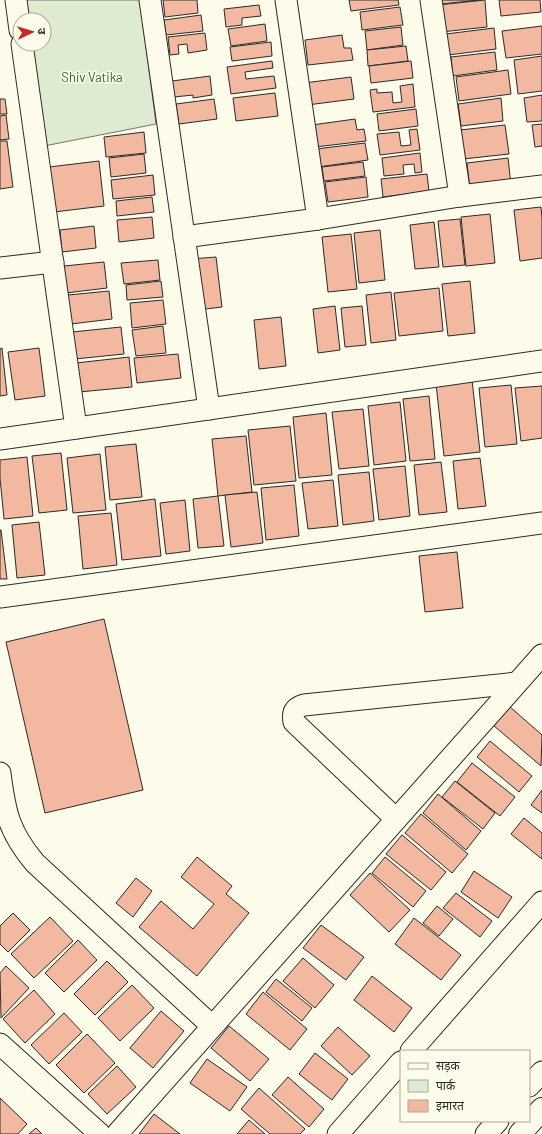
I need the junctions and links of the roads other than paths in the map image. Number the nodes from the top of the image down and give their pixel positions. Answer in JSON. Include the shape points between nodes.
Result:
{"nodes":[{"id":1,"x":16,"y":0,"type":"edge"},
{"id":2,"x":150,"y":0,"type":"edge"},
{"id":3,"x":286,"y":0,"type":"edge"},
{"id":4,"x":431,"y":0,"type":"edge"},
{"id":5,"x":18,"y":12,"type":"edge"},
{"id":6,"x":23,"y":52,"type":"edge"},
{"id":7,"x":542,"y":186,"type":"edge"},
{"id":8,"x":460,"y":196,"type":"junction"},
{"id":9,"x":318,"y":220,"type":"junction"},
{"id":10,"x":184,"y":237,"type":"junction"},
{"id":11,"x":53,"y":262,"type":"junction"},
{"id":12,"x":0,"y":268,"type":"edge"},
{"id":13,"x":542,"y":361,"type":"edge"},
{"id":14,"x":209,"y":409,"type":"junction"},
{"id":15,"x":76,"y":428,"type":"junction"},
{"id":16,"x":0,"y":439,"type":"edge"},
{"id":17,"x":542,"y":523,"type":"edge"},
{"id":18,"x":0,"y":597,"type":"edge"},
{"id":19,"x":542,"y":655,"type":"edge"},
{"id":20,"x":517,"y":683,"type":"junction"},
{"id":21,"x":0,"y":773,"type":"edge"},
{"id":22,"x":396,"y":819,"type":"junction"},
{"id":23,"x":542,"y":902,"type":"edge"},
{"id":24,"x":212,"y":1026,"type":"junction"},
{"id":25,"x":0,"y":1044,"type":"edge"},
{"id":26,"x":412,"y":1050,"type":"edge"},
{"id":27,"x":400,"y":1063,"type":"edge"},
{"id":28,"x":542,"y":1072,"type":"edge"},
{"id":29,"x":530,"y":1085,"type":"edge"},
{"id":30,"x":542,"y":1109,"type":"edge"},
{"id":31,"x":497,"y":1122,"type":"edge"},
{"id":32,"x":100,"y":1134,"type":"edge"},
{"id":33,"x":117,"y":1134,"type":"edge"},
{"id":34,"x":338,"y":1134,"type":"edge"},
{"id":35,"x":486,"y":1134,"type":"edge"},
{"id":36,"x":520,"y":1134,"type":"edge"}],
"edges":[{"from":1,"to":5,"type":"street"},
{"from":2,"to":10,"type":"street"},
{"from":3,"to":9,"type":"street"},
{"from":4,"to":8,"type":"street"},
{"from":6,"to":11,"type":"street"},
{"from":7,"to":8,"type":"street"},
{"from":8,"to":9,"type":"street"},
{"from":9,"to":10,"type":"street"},
{"from":10,"to":14,"type":"street"},
{"from":11,"to":12,"type":"street"},
{"from":11,"to":15,"type":"street"},
{"from":13,"to":14,"type":"street"},
{"from":14,"to":15,"type":"street"},
{"from":15,"to":16,"type":"street"},
{"from":17,"to":18,"type":"street"},
{"from":19,"to":20,"type":"street"},
{"from":20,"to":22,"type":"street"},
{"from":20,"to":22,"type":"street","via":[[304,705],[294,711],[294,722]]},
{"from":21,"to":24,"type":"street","via":[[6,815],[22,847],[35,863]]},
{"from":22,"to":24,"type":"street"},
{"from":23,"to":26,"type":"street"},
{"from":24,"to":33,"type":"street"},
{"from":25,"to":32,"type":"street"},
{"from":27,"to":34,"type":"street"},
{"from":28,"to":29,"type":"street"},
{"from":30,"to":36,"type":"main road"},
{"from":31,"to":35,"type":"street"}]}
